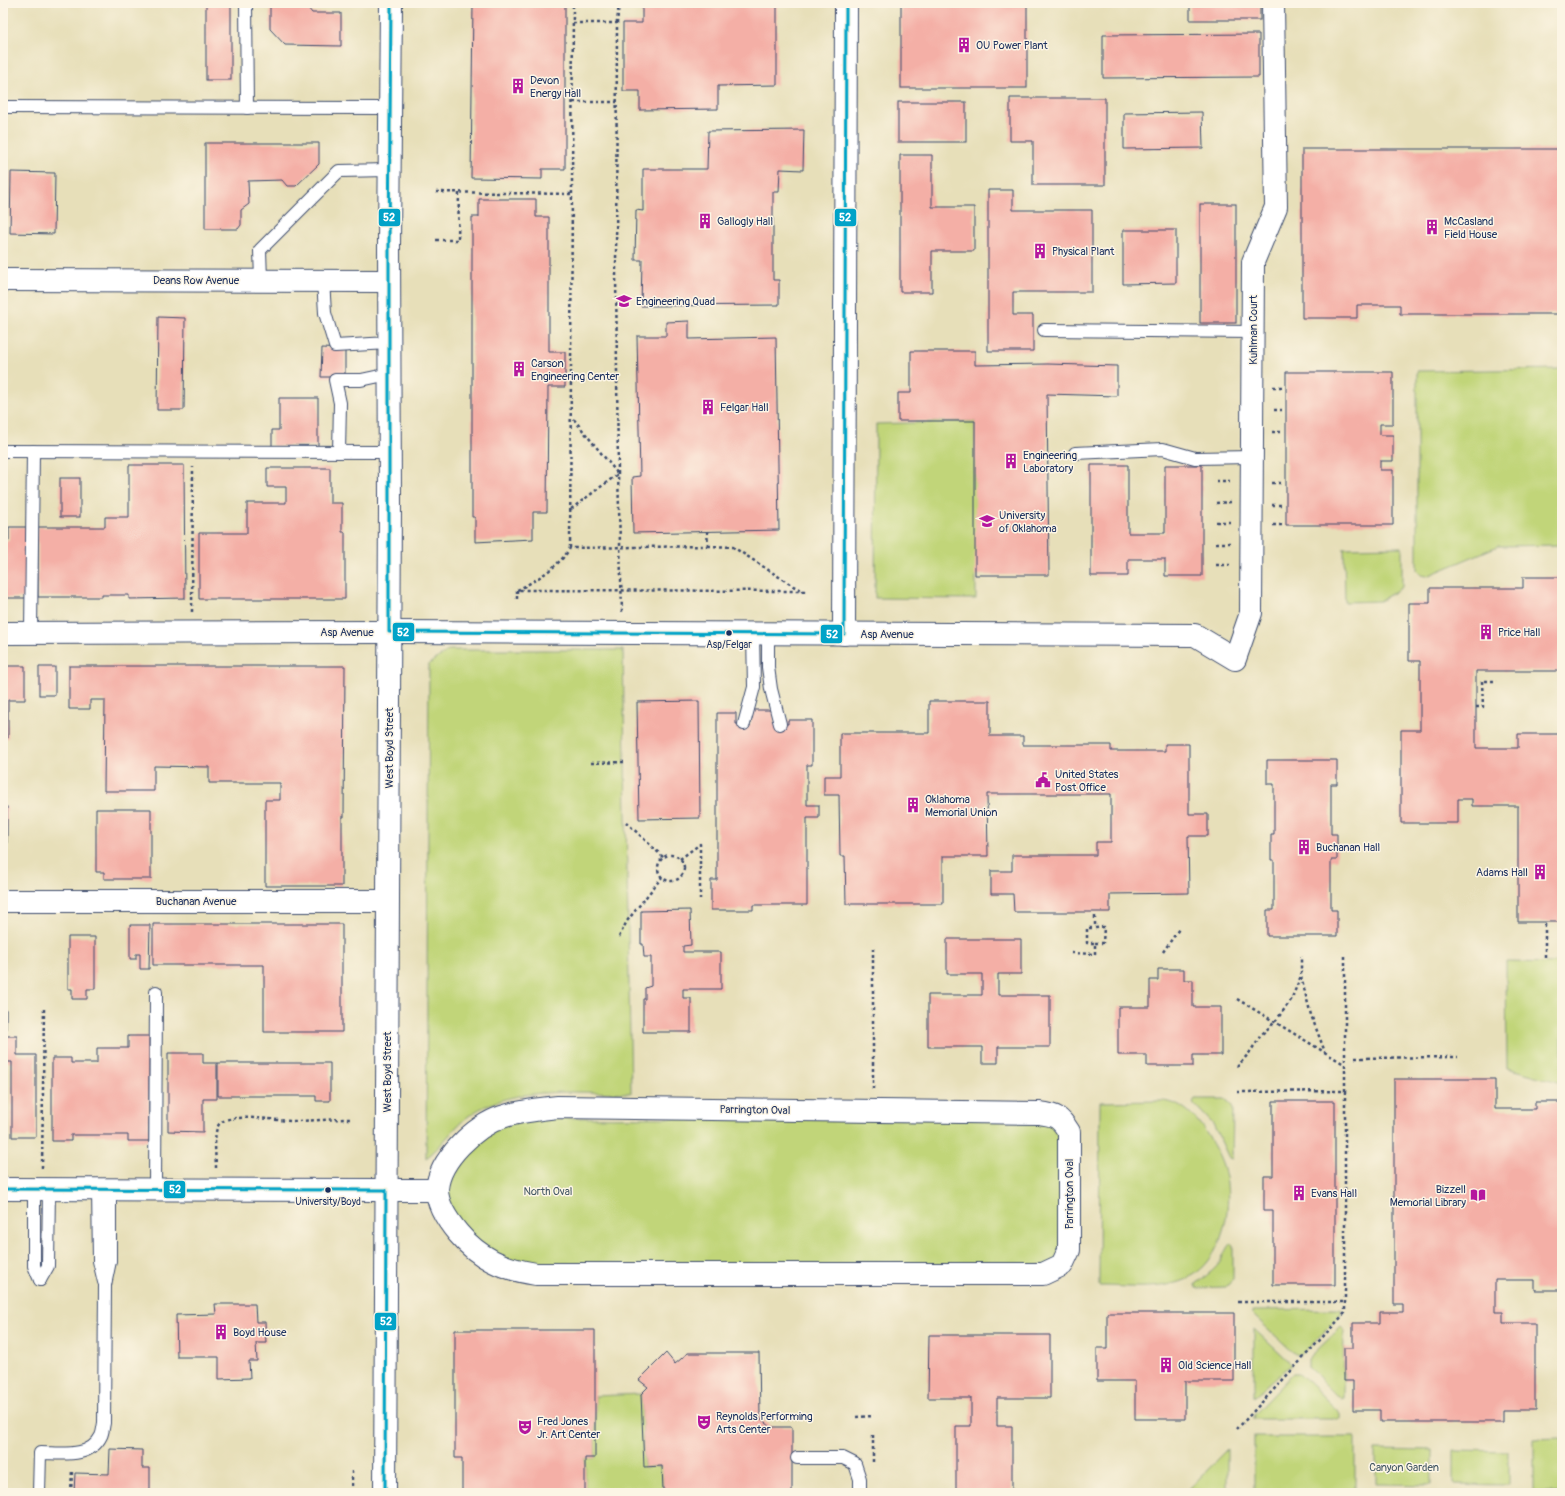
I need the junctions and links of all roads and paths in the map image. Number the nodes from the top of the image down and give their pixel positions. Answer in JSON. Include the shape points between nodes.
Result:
{"nodes":[{"id":1,"x":246,"y":3,"type":"edge"},
{"id":2,"x":391,"y":3,"type":"edge"},
{"id":3,"x":573,"y":3,"type":"edge"},
{"id":4,"x":619,"y":3,"type":"edge"},
{"id":5,"x":846,"y":3,"type":"edge"},
{"id":6,"x":1274,"y":3,"type":"edge"},
{"id":7,"x":573,"y":23,"type":"junction"},
{"id":8,"x":617,"y":24,"type":"junction"},
{"id":9,"x":573,"y":102,"type":"junction"},
{"id":10,"x":617,"y":102,"type":"junction"},
{"id":11,"x":3,"y":107,"type":"edge"},
{"id":12,"x":247,"y":108,"type":"junction"},
{"id":13,"x":390,"y":108,"type":"junction"},
{"id":14,"x":389,"y":170,"type":"junction"},
{"id":15,"x":436,"y":192,"type":"dead end"},
{"id":16,"x":459,"y":192,"type":"junction"},
{"id":17,"x":572,"y":194,"type":"junction"},
{"id":18,"x":436,"y":240,"type":"dead end"},
{"id":19,"x":3,"y":280,"type":"edge"},
{"id":20,"x":261,"y":280,"type":"junction"},
{"id":21,"x":323,"y":280,"type":"junction"},
{"id":22,"x":389,"y":281,"type":"junction"},
{"id":23,"x":1044,"y":330,"type":"dead end"},
{"id":24,"x":1253,"y":332,"type":"junction"},
{"id":25,"x":389,"y":343,"type":"junction"},
{"id":26,"x":389,"y":374,"type":"junction"},
{"id":27,"x":572,"y":416,"type":"junction"},
{"id":28,"x":3,"y":451,"type":"edge"},
{"id":29,"x":33,"y":451,"type":"junction"},
{"id":30,"x":193,"y":452,"type":"junction"},
{"id":31,"x":339,"y":452,"type":"junction"},
{"id":32,"x":390,"y":452,"type":"junction"},
{"id":33,"x":1075,"y":453,"type":"dead end"},
{"id":34,"x":1252,"y":457,"type":"junction"},
{"id":35,"x":618,"y":474,"type":"junction"},
{"id":36,"x":1216,"y":481,"type":"dead end"},
{"id":37,"x":1237,"y":481,"type":"dead end"},
{"id":38,"x":1237,"y":502,"type":"dead end"},
{"id":39,"x":1216,"y":503,"type":"dead end"},
{"id":40,"x":571,"y":509,"type":"junction"},
{"id":41,"x":1216,"y":522,"type":"dead end"},
{"id":42,"x":1237,"y":522,"type":"dead end"},
{"id":43,"x":707,"y":531,"type":"dead end"},
{"id":44,"x":1216,"y":543,"type":"dead end"},
{"id":45,"x":1236,"y":543,"type":"dead end"},
{"id":46,"x":708,"y":546,"type":"junction"},
{"id":47,"x":620,"y":547,"type":"junction"},
{"id":48,"x":570,"y":548,"type":"junction"},
{"id":49,"x":1216,"y":565,"type":"dead end"},
{"id":50,"x":1237,"y":565,"type":"dead end"},
{"id":51,"x":517,"y":590,"type":"junction"},
{"id":52,"x":622,"y":590,"type":"junction"},
{"id":53,"x":517,"y":601,"type":"dead end"},
{"id":54,"x":192,"y":632,"type":"junction"},
{"id":55,"x":389,"y":632,"type":"junction"},
{"id":56,"x":3,"y":633,"type":"edge"},
{"id":57,"x":31,"y":633,"type":"junction"},
{"id":58,"x":623,"y":633,"type":"junction"},
{"id":59,"x":761,"y":633,"type":"junction"},
{"id":60,"x":844,"y":634,"type":"junction"},
{"id":61,"x":1236,"y":659,"type":"joint"},
{"id":62,"x":1497,"y":681,"type":"dead end"},
{"id":63,"x":1476,"y":707,"type":"dead end"},
{"id":64,"x":744,"y":724,"type":"dead end"},
{"id":65,"x":780,"y":724,"type":"dead end"},
{"id":66,"x":625,"y":762,"type":"dead end"},
{"id":67,"x":591,"y":763,"type":"dead end"},
{"id":68,"x":626,"y":822,"type":"dead end"},
{"id":69,"x":664,"y":858,"type":"junction"},
{"id":70,"x":680,"y":859,"type":"junction"},
{"id":71,"x":662,"y":877,"type":"junction"},
{"id":72,"x":700,"y":899,"type":"dead end"},
{"id":73,"x":3,"y":901,"type":"edge"},
{"id":74,"x":388,"y":901,"type":"junction"},
{"id":75,"x":1095,"y":915,"type":"dead end"},
{"id":76,"x":1545,"y":922,"type":"dead end"},
{"id":77,"x":1095,"y":928,"type":"junction"},
{"id":78,"x":1179,"y":929,"type":"dead end"},
{"id":79,"x":619,"y":937,"type":"dead end"},
{"id":80,"x":1095,"y":943,"type":"junction"},
{"id":81,"x":874,"y":948,"type":"dead end"},
{"id":82,"x":1163,"y":952,"type":"dead end"},
{"id":83,"x":1071,"y":953,"type":"dead end"},
{"id":84,"x":1346,"y":955,"type":"dead end"},
{"id":85,"x":1301,"y":956,"type":"dead end"},
{"id":86,"x":1545,"y":957,"type":"dead end"},
{"id":87,"x":1301,"y":976,"type":"junction"},
{"id":88,"x":156,"y":992,"type":"dead end"},
{"id":89,"x":1237,"y":999,"type":"dead end"},
{"id":90,"x":44,"y":1008,"type":"dead end"},
{"id":91,"x":1275,"y":1022,"type":"junction"},
{"id":92,"x":1325,"y":1052,"type":"junction"},
{"id":93,"x":1354,"y":1058,"type":"dead end"},
{"id":94,"x":1458,"y":1058,"type":"dead end"},
{"id":95,"x":1344,"y":1065,"type":"junction"},
{"id":96,"x":1237,"y":1067,"type":"dead end"},
{"id":97,"x":1345,"y":1091,"type":"junction"},
{"id":98,"x":1237,"y":1092,"type":"dead end"},
{"id":99,"x":874,"y":1094,"type":"dead end"},
{"id":100,"x":350,"y":1119,"type":"dead end"},
{"id":101,"x":216,"y":1168,"type":"dead end"},
{"id":102,"x":3,"y":1189,"type":"edge"},
{"id":103,"x":41,"y":1189,"type":"junction"},
{"id":104,"x":104,"y":1189,"type":"junction"},
{"id":105,"x":155,"y":1189,"type":"junction"},
{"id":106,"x":386,"y":1190,"type":"junction"},
{"id":107,"x":437,"y":1190,"type":"junction"},
{"id":108,"x":1238,"y":1302,"type":"dead end"},
{"id":109,"x":1346,"y":1302,"type":"junction"},
{"id":110,"x":874,"y":1416,"type":"dead end"},
{"id":111,"x":856,"y":1417,"type":"dead end"},
{"id":112,"x":1237,"y":1429,"type":"dead end"},
{"id":113,"x":72,"y":1453,"type":"junction"},
{"id":114,"x":797,"y":1458,"type":"dead end"},
{"id":115,"x":352,"y":1471,"type":"dead end"},
{"id":116,"x":40,"y":1493,"type":"edge"},
{"id":117,"x":71,"y":1493,"type":"edge"},
{"id":118,"x":352,"y":1493,"type":"edge"},
{"id":119,"x":386,"y":1493,"type":"edge"},
{"id":120,"x":860,"y":1493,"type":"edge"}],
"edges":[{"from":1,"to":12,"type":"lane"},
{"from":2,"to":13,"type":"street","name":"West Boyd Street"},
{"from":3,"to":7,"type":"path"},
{"from":4,"to":8,"type":"path"},
{"from":5,"to":60,"type":"street"},
{"from":6,"to":24,"type":"street","name":"Kuhlman Court","via":[[1276,207],[1253,262]]},
{"from":7,"to":8,"type":"path"},
{"from":7,"to":9,"type":"path"},
{"from":8,"to":10,"type":"path"},
{"from":9,"to":10,"type":"path"},
{"from":9,"to":17,"type":"path"},
{"from":10,"to":35,"type":"path"},
{"from":11,"to":12,"type":"lane"},
{"from":12,"to":13,"type":"lane"},
{"from":13,"to":14,"type":"street","name":"West Boyd Street"},
{"from":14,"to":20,"type":"lane","via":[[339,171],[260,250]]},
{"from":14,"to":22,"type":"street","name":"West Boyd Street"},
{"from":15,"to":16,"type":"path"},
{"from":16,"to":17,"type":"path"},
{"from":16,"to":18,"type":"path","via":[[458,240]]},
{"from":17,"to":27,"type":"path"},
{"from":19,"to":20,"type":"street","name":"Deans Row Avenue"},
{"from":20,"to":21,"type":"street","name":"Deans Row Avenue"},
{"from":21,"to":22,"type":"street","name":"Deans Row Avenue"},
{"from":21,"to":25,"type":"lane","via":[[325,313],[334,346]]},
{"from":22,"to":25,"type":"street","name":"West Boyd Street"},
{"from":23,"to":24,"type":"lane"},
{"from":24,"to":34,"type":"street","name":"Kuhlman Court"},
{"from":25,"to":26,"type":"street","name":"West Boyd Street"},
{"from":26,"to":31,"type":"lane","via":[[361,380],[334,380],[340,403]]},
{"from":26,"to":32,"type":"street","name":"West Boyd Street"},
{"from":27,"to":35,"type":"path"},
{"from":27,"to":40,"type":"path"},
{"from":28,"to":29,"type":"lane"},
{"from":29,"to":30,"type":"lane"},
{"from":29,"to":57,"type":"lane"},
{"from":30,"to":31,"type":"lane"},
{"from":30,"to":54,"type":"path"},
{"from":31,"to":32,"type":"lane"},
{"from":32,"to":55,"type":"street","name":"West Boyd Street"},
{"from":33,"to":34,"type":"lane","via":[[1163,449],[1195,458]]},
{"from":34,"to":61,"type":"street","name":"Kuhlman Court","via":[[1251,613]]},
{"from":35,"to":40,"type":"path"},
{"from":35,"to":47,"type":"path"},
{"from":36,"to":37,"type":"path"},
{"from":38,"to":39,"type":"path"},
{"from":40,"to":48,"type":"path"},
{"from":41,"to":42,"type":"path"},
{"from":43,"to":46,"type":"path"},
{"from":44,"to":45,"type":"path"},
{"from":46,"to":47,"type":"path"},
{"from":46,"to":52,"type":"path","via":[[733,547],[804,591]]},
{"from":47,"to":48,"type":"path"},
{"from":47,"to":52,"type":"path"},
{"from":48,"to":51,"type":"path","via":[[559,562]]},
{"from":49,"to":50,"type":"path"},
{"from":51,"to":52,"type":"path"},
{"from":51,"to":53,"type":"path"},
{"from":52,"to":58,"type":"path"},
{"from":54,"to":55,"type":"street","name":"Asp Avenue"},
{"from":54,"to":57,"type":"street","name":"Asp Avenue"},
{"from":55,"to":58,"type":"street","name":"Asp Avenue"},
{"from":55,"to":74,"type":"street","name":"West Boyd Street"},
{"from":56,"to":57,"type":"street","name":"Asp Avenue"},
{"from":58,"to":59,"type":"street","name":"Asp Avenue"},
{"from":59,"to":60,"type":"street","name":"Asp Avenue"},
{"from":59,"to":64,"type":"lane","via":[[754,666],[754,687]]},
{"from":59,"to":65,"type":"lane"},
{"from":60,"to":61,"type":"street","name":"Asp Avenue","via":[[1195,635]]},
{"from":62,"to":63,"type":"path","via":[[1482,681],[1483,707]]},
{"from":66,"to":67,"type":"path"},
{"from":68,"to":69,"type":"path"},
{"from":69,"to":70,"type":"path","via":[[670,856]]},
{"from":69,"to":71,"type":"path","via":[[659,869]]},
{"from":70,"to":71,"type":"path","via":[[684,869],[681,876],[672,881]]},
{"from":70,"to":72,"type":"path","via":[[700,844]]},
{"from":71,"to":79,"type":"path","via":[[627,921]]},
{"from":73,"to":74,"type":"street","name":"Buchanan Avenue"},
{"from":74,"to":106,"type":"street","name":"West Boyd Street"},
{"from":75,"to":77,"type":"path"},
{"from":76,"to":86,"type":"path"},
{"from":77,"to":80,"type":"path","via":[[1087,928],[1087,943]]},
{"from":77,"to":80,"type":"path","via":[[1104,927],[1103,943]]},
{"from":78,"to":82,"type":"path"},
{"from":80,"to":83,"type":"path","via":[[1095,954]]},
{"from":81,"to":99,"type":"path"},
{"from":84,"to":95,"type":"path"},
{"from":85,"to":87,"type":"path"},
{"from":87,"to":91,"type":"path","via":[[1291,1000]]},
{"from":87,"to":92,"type":"path","via":[[1311,1015]]},
{"from":88,"to":105,"type":"lane"},
{"from":89,"to":91,"type":"path"},
{"from":90,"to":103,"type":"path"},
{"from":91,"to":92,"type":"path"},
{"from":91,"to":96,"type":"path","via":[[1261,1035]]},
{"from":92,"to":95,"type":"path"},
{"from":93,"to":94,"type":"path"},
{"from":95,"to":97,"type":"path"},
{"from":97,"to":98,"type":"path"},
{"from":97,"to":109,"type":"path"},
{"from":100,"to":101,"type":"path","via":[[290,1121],[246,1117],[226,1120],[218,1126]]},
{"from":102,"to":103,"type":"street"},
{"from":103,"to":103,"type":"lane","via":[[34,1266],[40,1280],[48,1266]]},
{"from":103,"to":104,"type":"street"},
{"from":104,"to":105,"type":"street"},
{"from":104,"to":113,"type":"lane","via":[[98,1261],[105,1285],[104,1423],[97,1442],[89,1449]]},
{"from":105,"to":106,"type":"street"},
{"from":106,"to":107,"type":"street"},
{"from":106,"to":119,"type":"street","name":"West Boyd Street"},
{"from":107,"to":107,"type":"street","name":"Parrington Oval","via":[[448,1221],[474,1250],[490,1261],[520,1272],[536,1274],[1043,1274],[1062,1265],[1069,1250],[1068,1132],[1058,1117],[1039,1113],[558,1107],[534,1109],[501,1118],[481,1127],[468,1137],[445,1167]]},
{"from":108,"to":109,"type":"path"},
{"from":109,"to":112,"type":"path","via":[[1346,1313]]},
{"from":110,"to":111,"type":"path"},
{"from":113,"to":116,"type":"lane","via":[[40,1453]]},
{"from":113,"to":117,"type":"path"},
{"from":114,"to":120,"type":"lane","via":[[843,1458],[855,1464],[860,1479]]},
{"from":115,"to":118,"type":"path"}]}
